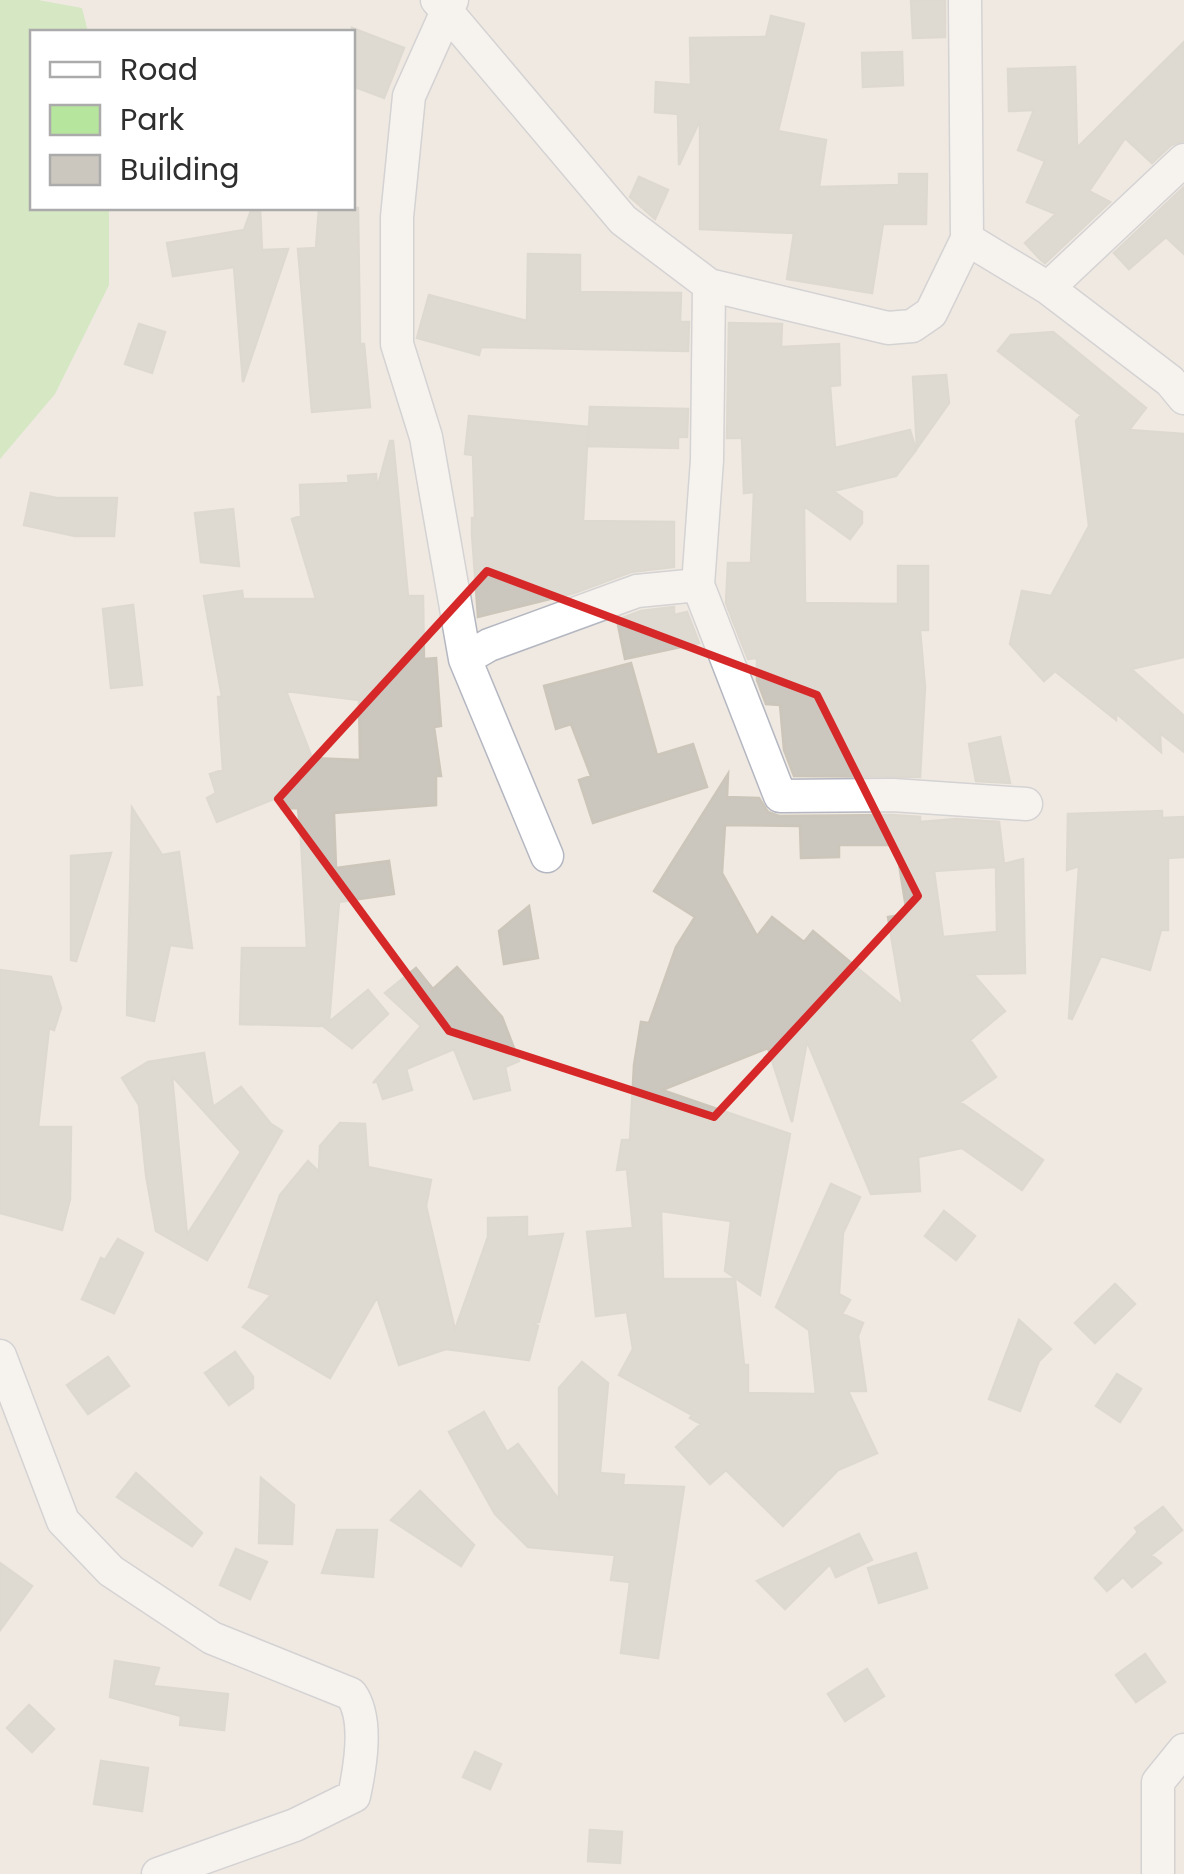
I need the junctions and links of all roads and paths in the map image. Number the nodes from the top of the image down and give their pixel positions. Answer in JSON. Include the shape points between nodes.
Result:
{"nodes":[{"id":1,"x":965,"y":0,"type":"edge"},
{"id":2,"x":446,"y":4,"type":"edge"},
{"id":3,"x":1184,"y":160,"type":"edge"},
{"id":4,"x":967,"y":239,"type":"junction"},
{"id":5,"x":710,"y":285,"type":"junction"},
{"id":6,"x":1048,"y":288,"type":"junction"},
{"id":7,"x":1184,"y":398,"type":"edge"},
{"id":8,"x":698,"y":585,"type":"junction"},
{"id":9,"x":465,"y":659,"type":"junction"},
{"id":10,"x":1026,"y":804,"type":"dead end"},
{"id":11,"x":547,"y":856,"type":"dead end"},
{"id":12,"x":0,"y":1356,"type":"edge"},
{"id":13,"x":1184,"y":1750,"type":"edge"},
{"id":14,"x":158,"y":1874,"type":"edge"},
{"id":15,"x":1158,"y":1874,"type":"edge"}],
"edges":[{"from":1,"to":4,"type":"street"},
{"from":2,"to":5,"type":"street","via":[[623,220]]},
{"from":2,"to":9,"type":"street","via":[[410,96],[397,218],[397,344],[426,437]]},
{"from":3,"to":6,"type":"street"},
{"from":4,"to":5,"type":"street","via":[[931,313],[912,326],[888,328]]},
{"from":4,"to":6,"type":"street"},
{"from":5,"to":8,"type":"street"},
{"from":6,"to":7,"type":"street"},
{"from":8,"to":9,"type":"street","via":[[638,591]]},
{"from":8,"to":10,"type":"street","via":[[780,796],[893,794]]},
{"from":9,"to":11,"type":"street"},
{"from":12,"to":14,"type":"street","via":[[63,1521],[111,1571],[212,1638],[351,1694],[356,1702],[363,1758],[354,1796],[295,1825]]},
{"from":13,"to":15,"type":"street","via":[[1158,1782]]}]}
